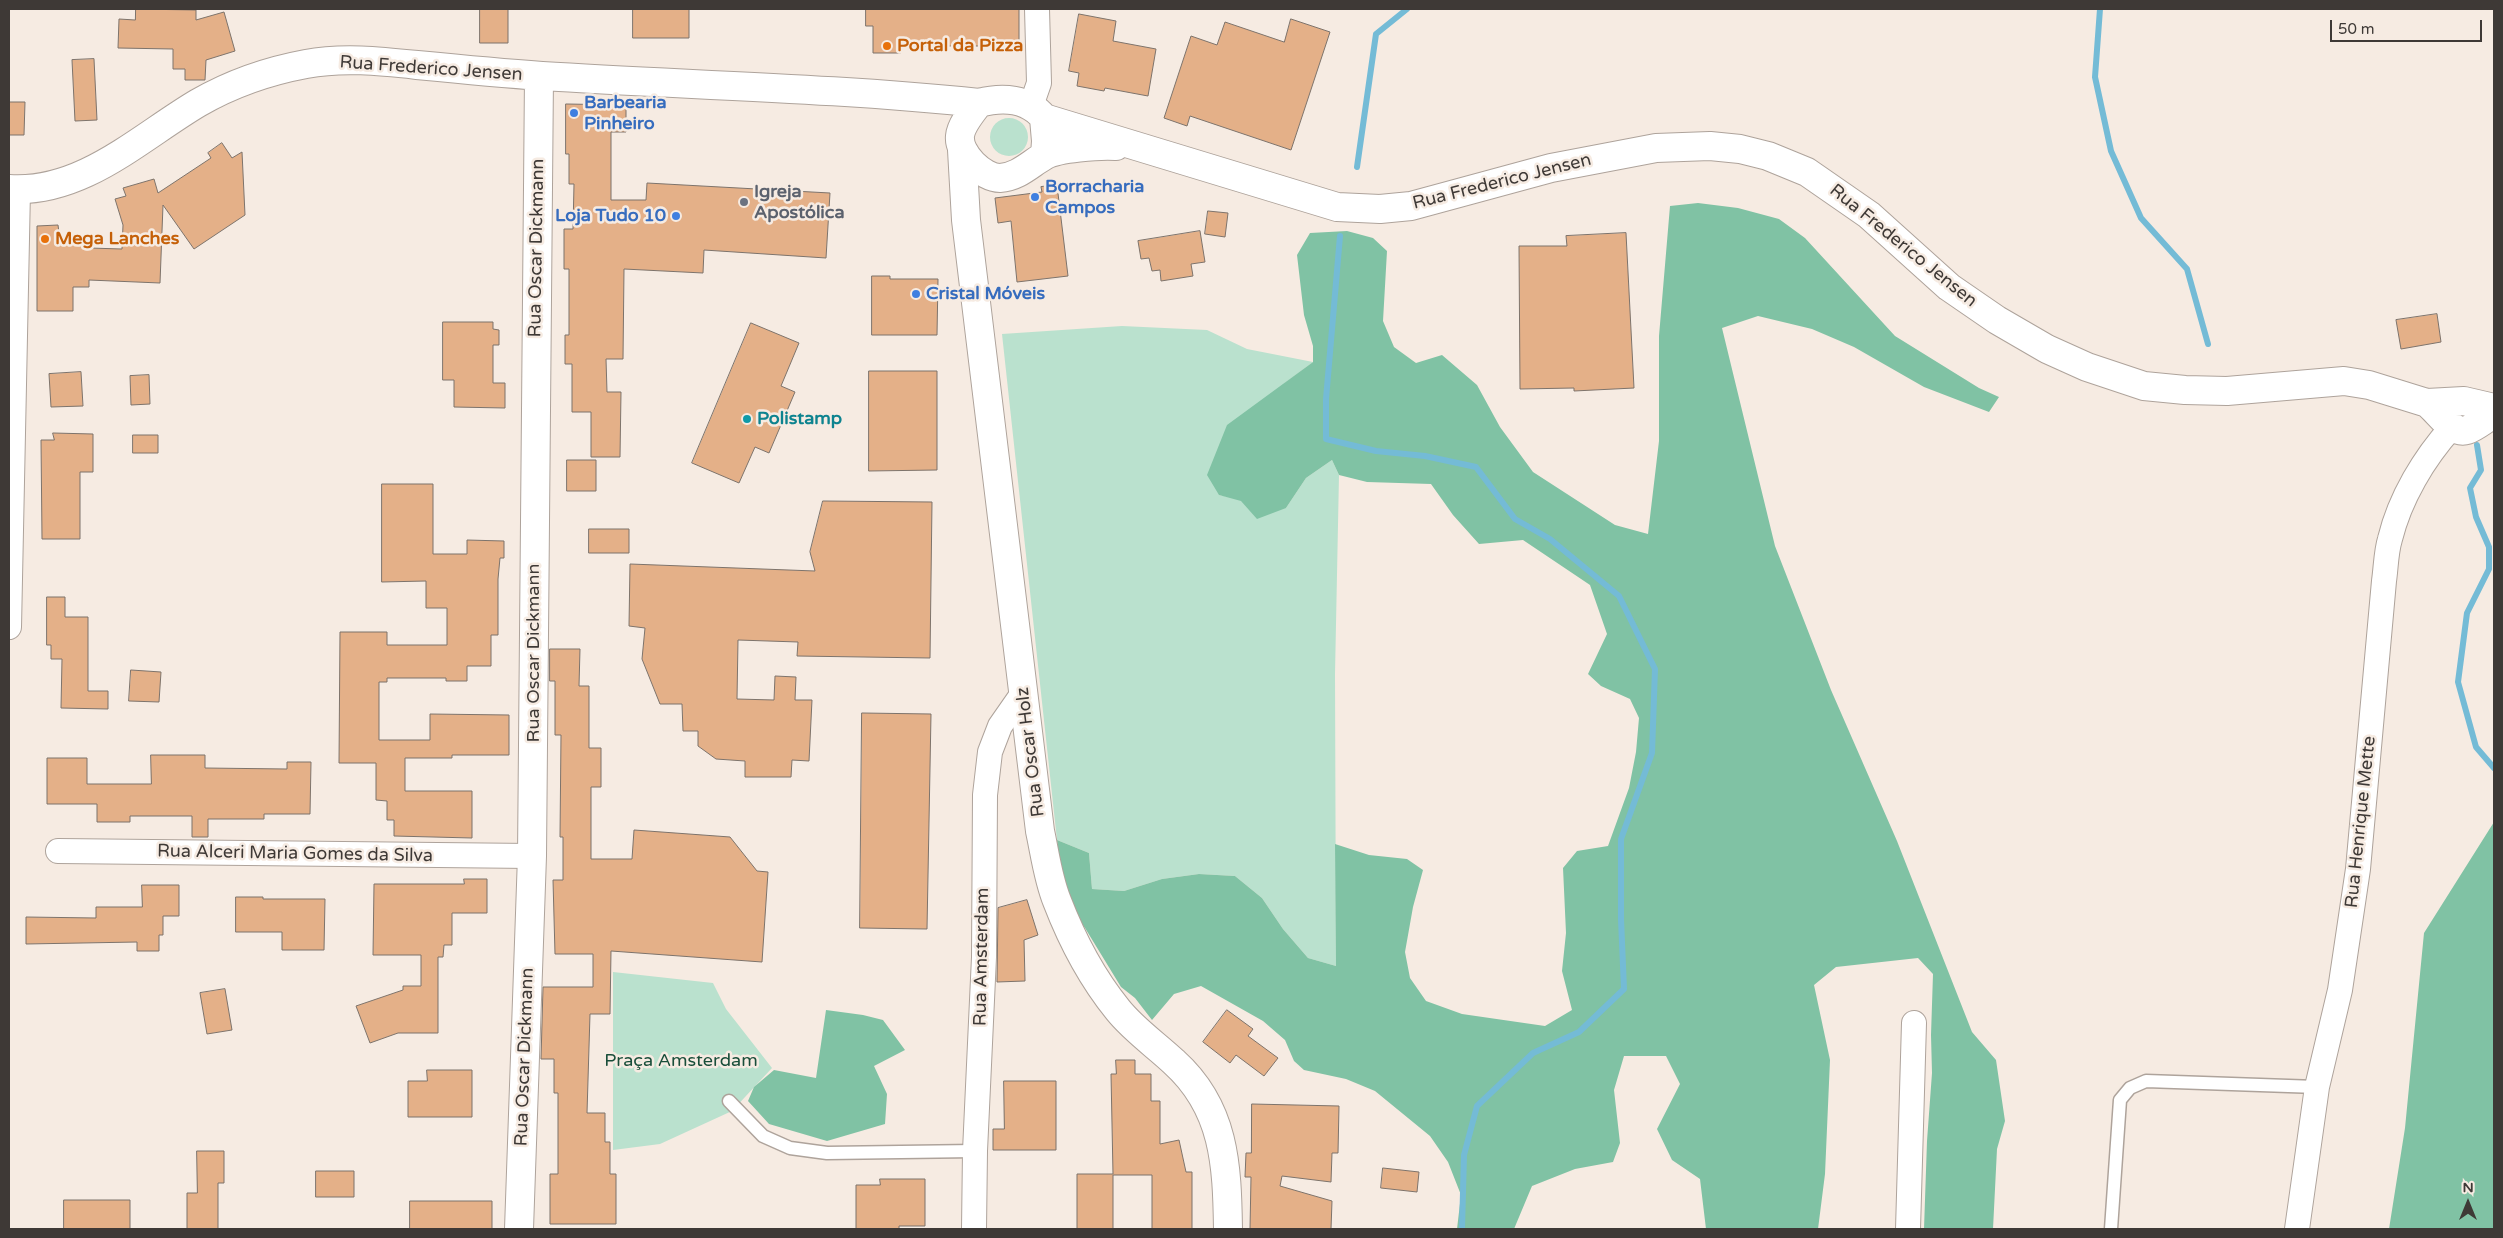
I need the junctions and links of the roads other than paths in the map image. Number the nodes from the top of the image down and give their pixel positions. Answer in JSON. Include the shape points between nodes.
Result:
{"nodes":[{"id":1,"x":1038,"y":9,"type":"edge"},
{"id":2,"x":539,"y":76,"type":"junction"},
{"id":3,"x":883,"y":95,"type":"junction"},
{"id":4,"x":979,"y":103,"type":"junction"},
{"id":5,"x":1038,"y":112,"type":"junction"},
{"id":6,"x":961,"y":143,"type":"junction"},
{"id":7,"x":1140,"y":147,"type":"junction"},
{"id":8,"x":1045,"y":155,"type":"junction"},
{"id":9,"x":999,"y":178,"type":"junction"},
{"id":10,"x":13,"y":190,"type":"edge"},
{"id":11,"x":966,"y":220,"type":"junction"},
{"id":12,"x":2470,"y":414,"type":"edge"},
{"id":13,"x":9,"y":627,"type":"edge"},
{"id":14,"x":1023,"y":694,"type":"junction"},
{"id":15,"x":58,"y":851,"type":"dead end"},
{"id":16,"x":532,"y":856,"type":"junction"},
{"id":17,"x":1914,"y":1023,"type":"dead end"},
{"id":18,"x":2317,"y":1087,"type":"junction"},
{"id":19,"x":729,"y":1101,"type":"dead end"},
{"id":20,"x":975,"y":1151,"type":"junction"},
{"id":21,"x":519,"y":1229,"type":"edge"},
{"id":22,"x":974,"y":1229,"type":"edge"},
{"id":23,"x":1228,"y":1229,"type":"edge"},
{"id":24,"x":1908,"y":1229,"type":"edge"},
{"id":25,"x":2111,"y":1229,"type":"edge"},
{"id":26,"x":2297,"y":1229,"type":"edge"}],
"edges":[{"from":1,"to":5,"type":"street"},
{"from":2,"to":3,"type":"main road","name":"Rua Frederico Jensen"},
{"from":2,"to":10,"type":"main road","name":"Rua Frederico Jensen","via":[[378,61],[300,65],[234,84],[198,103],[94,170],[50,185]]},
{"from":2,"to":16,"type":"main road","name":"Rua Oscar Dickmann"},
{"from":3,"to":4,"type":"main road","name":"Rua Frederico Jensen"},
{"from":3,"to":6,"type":"main road","name":"Rua Frederico Jensen","via":[[919,106],[943,120]]},
{"from":4,"to":5,"type":"main road","name":"Rua Frederico Jensen","via":[[1010,100]]},
{"from":4,"to":6,"type":"main road","via":[[967,119]]},
{"from":5,"to":7,"type":"main road","name":"Rua Frederico Jensen"},
{"from":5,"to":8,"type":"main road","via":[[1046,141]]},
{"from":6,"to":9,"type":"main road","name":"Rua Frederico Jensen","via":[[984,172]]},
{"from":6,"to":11,"type":"main road","name":"Rua Oscar Holz"},
{"from":7,"to":8,"type":"main road","name":"Rua Frederico Jensen","via":[[1087,147]]},
{"from":7,"to":12,"type":"main road","name":"Rua Frederico Jensen","via":[[1337,207],[1380,209],[1411,206],[1551,168],[1656,148],[1710,146],[1740,149],[1807,172],[1869,214],[1949,287],[2047,349],[2088,367],[2144,386],[2185,390],[2344,381]]},
{"from":8,"to":9,"type":"main road","name":"Rua Frederico Jensen","via":[[1022,171]]},
{"from":9,"to":11,"type":"main road","name":"Rua Oscar Holz","via":[[978,187]]},
{"from":10,"to":13,"type":"street"},
{"from":11,"to":14,"type":"main road","name":"Rua Oscar Holz"},
{"from":12,"to":18,"type":"street","name":"Rua Henrique Mette","via":[[2438,443],[2411,485],[2390,538],[2358,869],[2340,990]]},
{"from":14,"to":20,"type":"street","name":"Rua Amsterdam","via":[[1000,726],[990,752],[984,795],[984,958]]},
{"from":14,"to":23,"type":"main road","name":"Rua Oscar Holz","via":[[1040,831],[1056,900],[1086,964],[1119,1011],[1175,1062],[1205,1096],[1221,1140]]},
{"from":15,"to":16,"type":"street","name":"Rua Alceri Maria Gomes da Silva"},
{"from":16,"to":21,"type":"main road","name":"Rua Oscar Dickmann"},
{"from":17,"to":24,"type":"street"},
{"from":18,"to":25,"type":"lane","via":[[2146,1081],[2130,1088],[2120,1100]]},
{"from":18,"to":26,"type":"street","name":"Rua Henrique Mette"},
{"from":19,"to":20,"type":"lane","via":[[763,1136],[790,1148],[827,1153]]},
{"from":20,"to":22,"type":"street","name":"Rua Amsterdam"}]}
